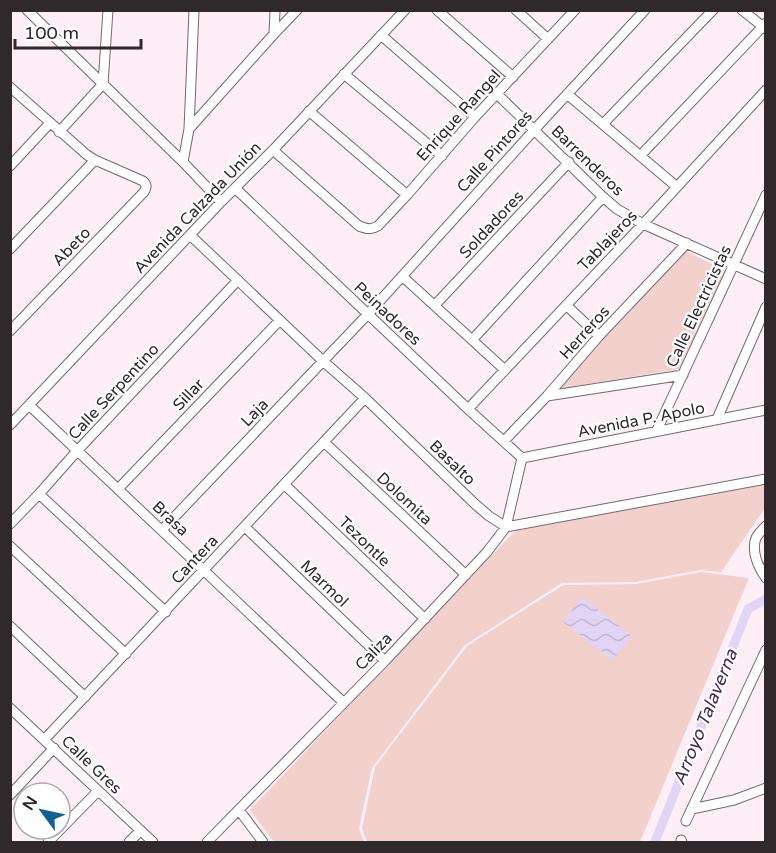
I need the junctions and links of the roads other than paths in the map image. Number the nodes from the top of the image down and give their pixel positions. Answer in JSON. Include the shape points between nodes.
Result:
{"nodes":[{"id":1,"x":108,"y":10,"type":"edge"},
{"id":2,"x":194,"y":10,"type":"edge"},
{"id":3,"x":275,"y":10,"type":"edge"},
{"id":4,"x":297,"y":10,"type":"edge"},
{"id":5,"x":405,"y":10,"type":"edge"},
{"id":6,"x":437,"y":10,"type":"edge"},
{"id":7,"x":516,"y":10,"type":"edge"},
{"id":8,"x":575,"y":10,"type":"edge"},
{"id":9,"x":645,"y":10,"type":"edge"},
{"id":10,"x":713,"y":10,"type":"edge"},
{"id":11,"x":742,"y":10,"type":"edge"},
{"id":12,"x":31,"y":12,"type":"edge"},
{"id":13,"x":764,"y":26,"type":"edge"},
{"id":14,"x":274,"y":34,"type":"junction"},
{"id":15,"x":381,"y":35,"type":"junction"},
{"id":16,"x":549,"y":39,"type":"junction"},
{"id":17,"x":344,"y":74,"type":"junction"},
{"id":18,"x":513,"y":77,"type":"junction"},
{"id":19,"x":103,"y":84,"type":"junction"},
{"id":20,"x":10,"y":87,"type":"edge"},
{"id":21,"x":765,"y":90,"type":"edge"},
{"id":22,"x":497,"y":94,"type":"junction"},
{"id":23,"x":567,"y":94,"type":"junction"},
{"id":24,"x":309,"y":111,"type":"junction"},
{"id":25,"x":475,"y":117,"type":"junction"},
{"id":26,"x":50,"y":123,"type":"junction"},
{"id":27,"x":603,"y":124,"type":"junction"},
{"id":28,"x":189,"y":129,"type":"junction"},
{"id":29,"x":535,"y":129,"type":"junction"},
{"id":30,"x":59,"y":132,"type":"junction"},
{"id":31,"x":273,"y":150,"type":"junction"},
{"id":32,"x":442,"y":156,"type":"junction"},
{"id":33,"x":640,"y":156,"type":"junction"},
{"id":34,"x":95,"y":160,"type":"junction"},
{"id":35,"x":183,"y":162,"type":"junction"},
{"id":36,"x":569,"y":162,"type":"junction"},
{"id":37,"x":10,"y":166,"type":"edge"},
{"id":38,"x":677,"y":187,"type":"junction"},
{"id":39,"x":235,"y":188,"type":"junction"},
{"id":40,"x":407,"y":195,"type":"junction"},
{"id":41,"x":765,"y":195,"type":"edge"},
{"id":42,"x":603,"y":197,"type":"junction"},
{"id":43,"x":221,"y":202,"type":"junction"},
{"id":44,"x":643,"y":224,"type":"junction"},
{"id":45,"x":190,"y":235,"type":"junction"},
{"id":46,"x":687,"y":243,"type":"junction"},
{"id":47,"x":10,"y":249,"type":"edge"},
{"id":48,"x":734,"y":264,"type":"junction"},
{"id":49,"x":402,"y":276,"type":"junction"},
{"id":50,"x":765,"y":279,"type":"edge"},
{"id":51,"x":238,"y":280,"type":"junction"},
{"id":52,"x":435,"y":305,"type":"junction"},
{"id":53,"x":566,"y":305,"type":"junction"},
{"id":54,"x":765,"y":307,"type":"edge"},
{"id":55,"x":368,"y":314,"type":"junction"},
{"id":56,"x":280,"y":320,"type":"junction"},
{"id":57,"x":10,"y":331,"type":"edge"},
{"id":58,"x":599,"y":336,"type":"junction"},
{"id":59,"x":473,"y":339,"type":"junction"},
{"id":60,"x":323,"y":361,"type":"junction"},
{"id":61,"x":505,"y":370,"type":"junction"},
{"id":62,"x":683,"y":375,"type":"junction"},
{"id":63,"x":547,"y":396,"type":"junction"},
{"id":64,"x":365,"y":398,"type":"junction"},
{"id":65,"x":29,"y":405,"type":"junction"},
{"id":66,"x":468,"y":409,"type":"junction"},
{"id":67,"x":765,"y":410,"type":"edge"},
{"id":68,"x":717,"y":419,"type":"junction"},
{"id":69,"x":10,"y":425,"type":"edge"},
{"id":70,"x":657,"y":430,"type":"junction"},
{"id":71,"x":504,"y":441,"type":"junction"},
{"id":72,"x":324,"y":442,"type":"junction"},
{"id":73,"x":77,"y":451,"type":"junction"},
{"id":74,"x":522,"y":458,"type":"junction"},
{"id":75,"x":765,"y":478,"type":"edge"},
{"id":76,"x":285,"y":484,"type":"junction"},
{"id":77,"x":118,"y":489,"type":"junction"},
{"id":78,"x":39,"y":494,"type":"junction"},
{"id":79,"x":10,"y":524,"type":"edge"},
{"id":80,"x":765,"y":526,"type":"edge"},
{"id":81,"x":244,"y":527,"type":"junction"},
{"id":82,"x":506,"y":527,"type":"junction"},
{"id":83,"x":162,"y":530,"type":"junction"},
{"id":84,"x":10,"y":546,"type":"edge"},
{"id":85,"x":204,"y":571,"type":"junction"},
{"id":86,"x":466,"y":575,"type":"junction"},
{"id":87,"x":764,"y":576,"type":"edge"},
{"id":88,"x":166,"y":612,"type":"junction"},
{"id":89,"x":425,"y":619,"type":"junction"},
{"id":90,"x":10,"y":626,"type":"edge"},
{"id":91,"x":765,"y":650,"type":"edge"},
{"id":92,"x":126,"y":654,"type":"junction"},
{"id":93,"x":385,"y":661,"type":"junction"},
{"id":94,"x":86,"y":697,"type":"junction"},
{"id":95,"x":344,"y":703,"type":"junction"},
{"id":96,"x":10,"y":708,"type":"edge"},
{"id":97,"x":44,"y":740,"type":"junction"},
{"id":98,"x":54,"y":748,"type":"junction"},
{"id":99,"x":20,"y":781,"type":"edge"},
{"id":100,"x":764,"y":786,"type":"edge"},
{"id":101,"x":98,"y":791,"type":"junction"},
{"id":102,"x":692,"y":809,"type":"junction"},
{"id":103,"x":239,"y":810,"type":"junction"},
{"id":104,"x":686,"y":821,"type":"dead end"},
{"id":105,"x":140,"y":831,"type":"junction"},
{"id":106,"x":48,"y":843,"type":"edge"},
{"id":107,"x":129,"y":843,"type":"edge"},
{"id":108,"x":153,"y":843,"type":"edge"},
{"id":109,"x":207,"y":843,"type":"edge"},
{"id":110,"x":262,"y":843,"type":"edge"}],
"edges":[{"from":1,"to":19,"type":"street"},
{"from":2,"to":28,"type":"street"},
{"from":3,"to":14,"type":"street"},
{"from":4,"to":14,"type":"street"},
{"from":5,"to":15,"type":"street","name":"Avenida Calzada Unión"},
{"from":6,"to":18,"type":"street"},
{"from":7,"to":16,"type":"street"},
{"from":8,"to":16,"type":"street","name":"Enrique Rangel"},
{"from":9,"to":23,"type":"street","name":"Calle Pintores"},
{"from":10,"to":27,"type":"street"},
{"from":11,"to":13,"type":"street"},
{"from":12,"to":19,"type":"street"},
{"from":13,"to":33,"type":"street"},
{"from":14,"to":28,"type":"street"},
{"from":15,"to":17,"type":"street","name":"Avenida Calzada Unión"},
{"from":15,"to":25,"type":"street"},
{"from":16,"to":18,"type":"street","name":"Enrique Rangel"},
{"from":17,"to":24,"type":"street","name":"Avenida Calzada Unión"},
{"from":17,"to":32,"type":"street"},
{"from":18,"to":22,"type":"street","name":"Enrique Rangel"},
{"from":19,"to":30,"type":"street"},
{"from":19,"to":35,"type":"street"},
{"from":20,"to":26,"type":"street"},
{"from":21,"to":38,"type":"street","name":"Tablajeros"},
{"from":22,"to":25,"type":"street","name":"Enrique Rangel"},
{"from":22,"to":29,"type":"street","name":"Barrenderos"},
{"from":23,"to":27,"type":"street"},
{"from":23,"to":29,"type":"street","name":"Calle Pintores"},
{"from":24,"to":31,"type":"street","name":"Avenida Calzada Unión"},
{"from":24,"to":40,"type":"street"},
{"from":25,"to":32,"type":"street","name":"Enrique Rangel"},
{"from":26,"to":30,"type":"street"},
{"from":26,"to":37,"type":"street"},
{"from":27,"to":33,"type":"street"},
{"from":28,"to":35,"type":"street"},
{"from":29,"to":36,"type":"street","name":"Barrenderos"},
{"from":29,"to":49,"type":"street","name":"Calle Pintores"},
{"from":30,"to":34,"type":"street"},
{"from":31,"to":39,"type":"street","name":"Avenida Calzada Unión"},
{"from":31,"to":40,"type":"street","name":"Enrique Rangel","via":[[367,229],[378,226]]},
{"from":32,"to":40,"type":"street","name":"Enrique Rangel"},
{"from":33,"to":38,"type":"street"},
{"from":34,"to":47,"type":"street"},
{"from":34,"to":57,"type":"street","name":"Abeto","via":[[143,180],[144,192]]},
{"from":35,"to":43,"type":"street"},
{"from":36,"to":42,"type":"street","name":"Barrenderos"},
{"from":36,"to":52,"type":"street","name":"Soldadores"},
{"from":38,"to":44,"type":"street","name":"Tablajeros"},
{"from":39,"to":43,"type":"street","name":"Avenida Calzada Unión"},
{"from":39,"to":55,"type":"street","name":"Peinadores"},
{"from":41,"to":48,"type":"street","name":"Calle Electricistas"},
{"from":42,"to":44,"type":"street","name":"Barrenderos"},
{"from":42,"to":59,"type":"street"},
{"from":43,"to":45,"type":"street","name":"Avenida Calzada Unión"},
{"from":44,"to":46,"type":"street","name":"Barrenderos"},
{"from":44,"to":53,"type":"street","name":"Tablajeros"},
{"from":45,"to":51,"type":"street","name":"Basalto"},
{"from":45,"to":65,"type":"street","name":"Avenida Calzada Unión"},
{"from":46,"to":48,"type":"street","name":"Barrenderos"},
{"from":46,"to":58,"type":"street","name":"Herreros"},
{"from":48,"to":50,"type":"street","name":"Barrenderos"},
{"from":48,"to":62,"type":"street","name":"Calle Electricistas"},
{"from":49,"to":52,"type":"street"},
{"from":49,"to":55,"type":"street","name":"Calle Pintores"},
{"from":51,"to":56,"type":"street","name":"Basalto"},
{"from":51,"to":73,"type":"street","name":"Calle Serpentino"},
{"from":52,"to":59,"type":"street"},
{"from":53,"to":58,"type":"street"},
{"from":53,"to":61,"type":"street","name":"Tablajeros"},
{"from":54,"to":68,"type":"street"},
{"from":55,"to":60,"type":"street","name":"Laja"},
{"from":55,"to":66,"type":"street","name":"Peinadores"},
{"from":56,"to":60,"type":"street","name":"Basalto"},
{"from":56,"to":77,"type":"street","name":"Sillar"},
{"from":58,"to":63,"type":"street","name":"Herreros"},
{"from":59,"to":61,"type":"street"},
{"from":60,"to":64,"type":"street","name":"Basalto"},
{"from":60,"to":83,"type":"street","name":"Laja"},
{"from":61,"to":66,"type":"street","name":"Tablajeros"},
{"from":62,"to":63,"type":"street"},
{"from":62,"to":70,"type":"street","name":"Calle Electricistas"},
{"from":63,"to":71,"type":"street","name":"Herreros"},
{"from":64,"to":72,"type":"street","name":"Cantera"},
{"from":64,"to":82,"type":"street","name":"Basalto","via":[[475,504]]},
{"from":65,"to":69,"type":"street","name":"Avenida Calzada Unión"},
{"from":65,"to":73,"type":"street","name":"Brasa"},
{"from":66,"to":71,"type":"street","name":"Peinadores"},
{"from":67,"to":68,"type":"street","name":"Avenida P. Apolo"},
{"from":68,"to":70,"type":"street","name":"Avenida P. Apolo"},
{"from":70,"to":74,"type":"street","name":"Avenida P. Apolo"},
{"from":71,"to":74,"type":"street","name":"Peinadores"},
{"from":72,"to":76,"type":"street","name":"Cantera"},
{"from":72,"to":86,"type":"street","name":"Dolomita"},
{"from":73,"to":77,"type":"street","name":"Brasa"},
{"from":73,"to":78,"type":"street","name":"Calle Serpentino"},
{"from":74,"to":82,"type":"street","name":"Caliza"},
{"from":75,"to":82,"type":"street"},
{"from":76,"to":81,"type":"street","name":"Cantera"},
{"from":76,"to":89,"type":"street","name":"Tezontle"},
{"from":77,"to":83,"type":"street","name":"Brasa"},
{"from":78,"to":79,"type":"street","name":"Calle Serpentino"},
{"from":78,"to":88,"type":"street"},
{"from":80,"to":87,"type":"street","via":[[756,538],[755,554]]},
{"from":81,"to":85,"type":"street","name":"Cantera"},
{"from":81,"to":93,"type":"street","name":"Marmol"},
{"from":82,"to":86,"type":"street","name":"Caliza"},
{"from":83,"to":85,"type":"street","name":"Brasa"},
{"from":84,"to":92,"type":"street"},
{"from":85,"to":88,"type":"street","name":"Cantera"},
{"from":85,"to":95,"type":"street","name":"Brasa"},
{"from":86,"to":89,"type":"street","name":"Caliza"},
{"from":88,"to":92,"type":"street","name":"Cantera"},
{"from":89,"to":93,"type":"street","name":"Caliza"},
{"from":90,"to":94,"type":"street"},
{"from":91,"to":102,"type":"street"},
{"from":92,"to":94,"type":"street","name":"Cantera"},
{"from":93,"to":95,"type":"street","name":"Caliza"},
{"from":94,"to":97,"type":"street","name":"Cantera"},
{"from":95,"to":103,"type":"street","name":"Caliza"},
{"from":96,"to":97,"type":"street","name":"Calle Gres"},
{"from":97,"to":98,"type":"street","name":"Calle Gres"},
{"from":98,"to":99,"type":"street"},
{"from":98,"to":101,"type":"street","name":"Calle Gres"},
{"from":100,"to":102,"type":"street","via":[[734,800]]},
{"from":101,"to":105,"type":"street","name":"Calle Gres"},
{"from":101,"to":106,"type":"street"},
{"from":102,"to":104,"type":"street"},
{"from":103,"to":109,"type":"street","name":"Caliza"},
{"from":103,"to":110,"type":"street"},
{"from":105,"to":107,"type":"street"},
{"from":105,"to":108,"type":"street","name":"Calle Gres"}]}
